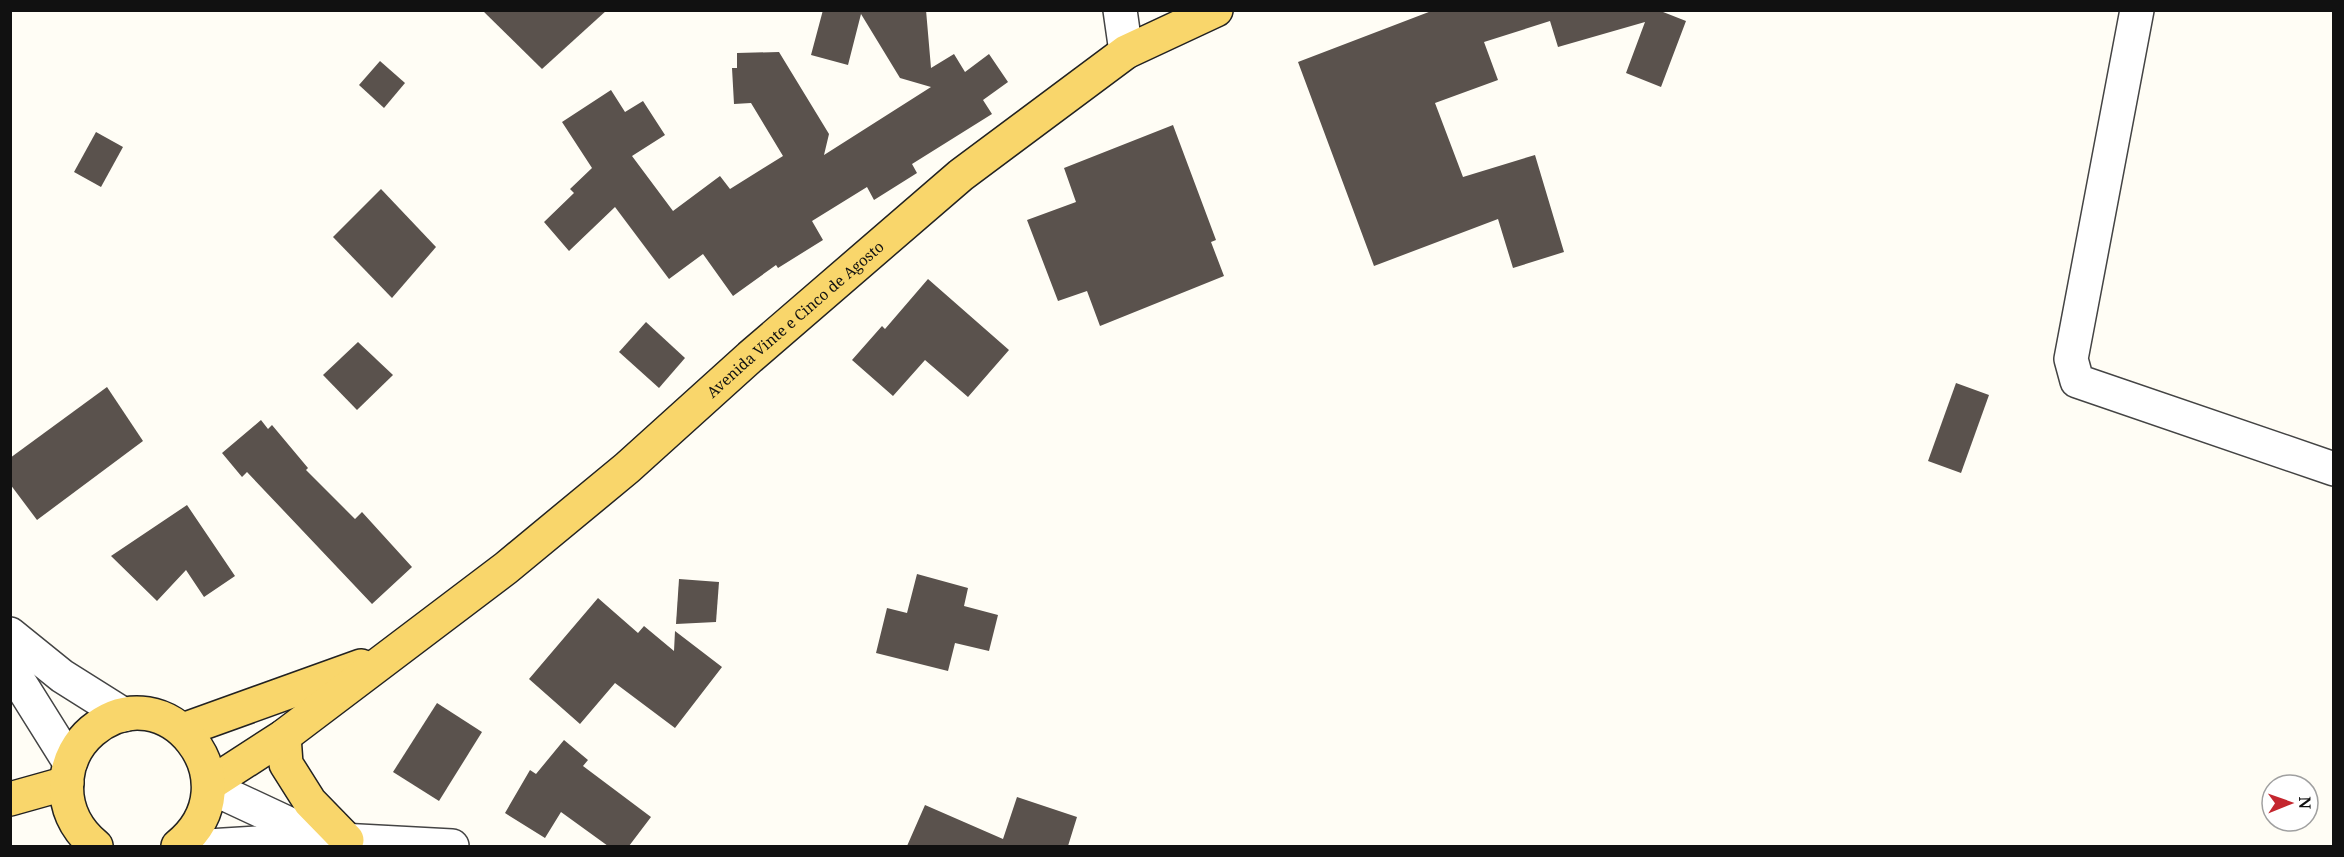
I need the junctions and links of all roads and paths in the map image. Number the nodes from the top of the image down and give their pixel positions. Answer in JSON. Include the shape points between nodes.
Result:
{"nodes":[{"id":1,"x":1120,"y":10,"type":"edge"},
{"id":2,"x":1216,"y":10,"type":"edge"},
{"id":3,"x":2137,"y":10,"type":"edge"},
{"id":4,"x":1126,"y":52,"type":"junction"},
{"id":5,"x":2334,"y":469,"type":"edge"},
{"id":6,"x":10,"y":633,"type":"edge"},
{"id":7,"x":394,"y":654,"type":"junction"},
{"id":8,"x":10,"y":667,"type":"edge"},
{"id":9,"x":124,"y":715,"type":"junction"},
{"id":10,"x":183,"y":730,"type":"junction"},
{"id":11,"x":284,"y":736,"type":"junction"},
{"id":12,"x":68,"y":773,"type":"junction"},
{"id":13,"x":210,"y":786,"type":"junction"},
{"id":14,"x":10,"y":799,"type":"edge"},
{"id":15,"x":343,"y":842,"type":"edge"},
{"id":16,"x":96,"y":846,"type":"edge"},
{"id":17,"x":178,"y":846,"type":"edge"},
{"id":18,"x":208,"y":846,"type":"edge"},
{"id":19,"x":452,"y":846,"type":"edge"}],
"edges":[{"from":1,"to":4,"type":"street"},
{"from":2,"to":4,"type":"main road","name":"Avenida Vinte e Cinco de Agosto"},
{"from":3,"to":5,"type":"street","via":[[2071,359],[2077,381]]},
{"from":4,"to":7,"type":"main road","name":"Avenida Vinte e Cinco de Agosto","via":[[961,175],[627,468]]},
{"from":6,"to":9,"type":"street","via":[[62,676]]},
{"from":7,"to":10,"type":"main road","name":"Avenida Vinte e Cinco de Agosto"},
{"from":7,"to":11,"type":"main road","name":"Avenida Vinte e Cinco de Agosto"},
{"from":8,"to":12,"type":"street"},
{"from":9,"to":10,"type":"main road","via":[[145,714],[165,719]]},
{"from":9,"to":12,"type":"main road","via":[[110,719],[85,737]]},
{"from":10,"to":13,"type":"main road","via":[[206,763]]},
{"from":11,"to":13,"type":"main road","name":"Avenida Vinte e Cinco de Agosto"},
{"from":11,"to":15,"type":"main road","via":[[286,764],[310,802]]},
{"from":12,"to":14,"type":"main road"},
{"from":12,"to":16,"type":"main road","via":[[68,807],[75,824]]},
{"from":13,"to":15,"type":"street"},
{"from":13,"to":17,"type":"main road","via":[[199,822]]},
{"from":15,"to":18,"type":"street"},
{"from":15,"to":19,"type":"street"}]}
